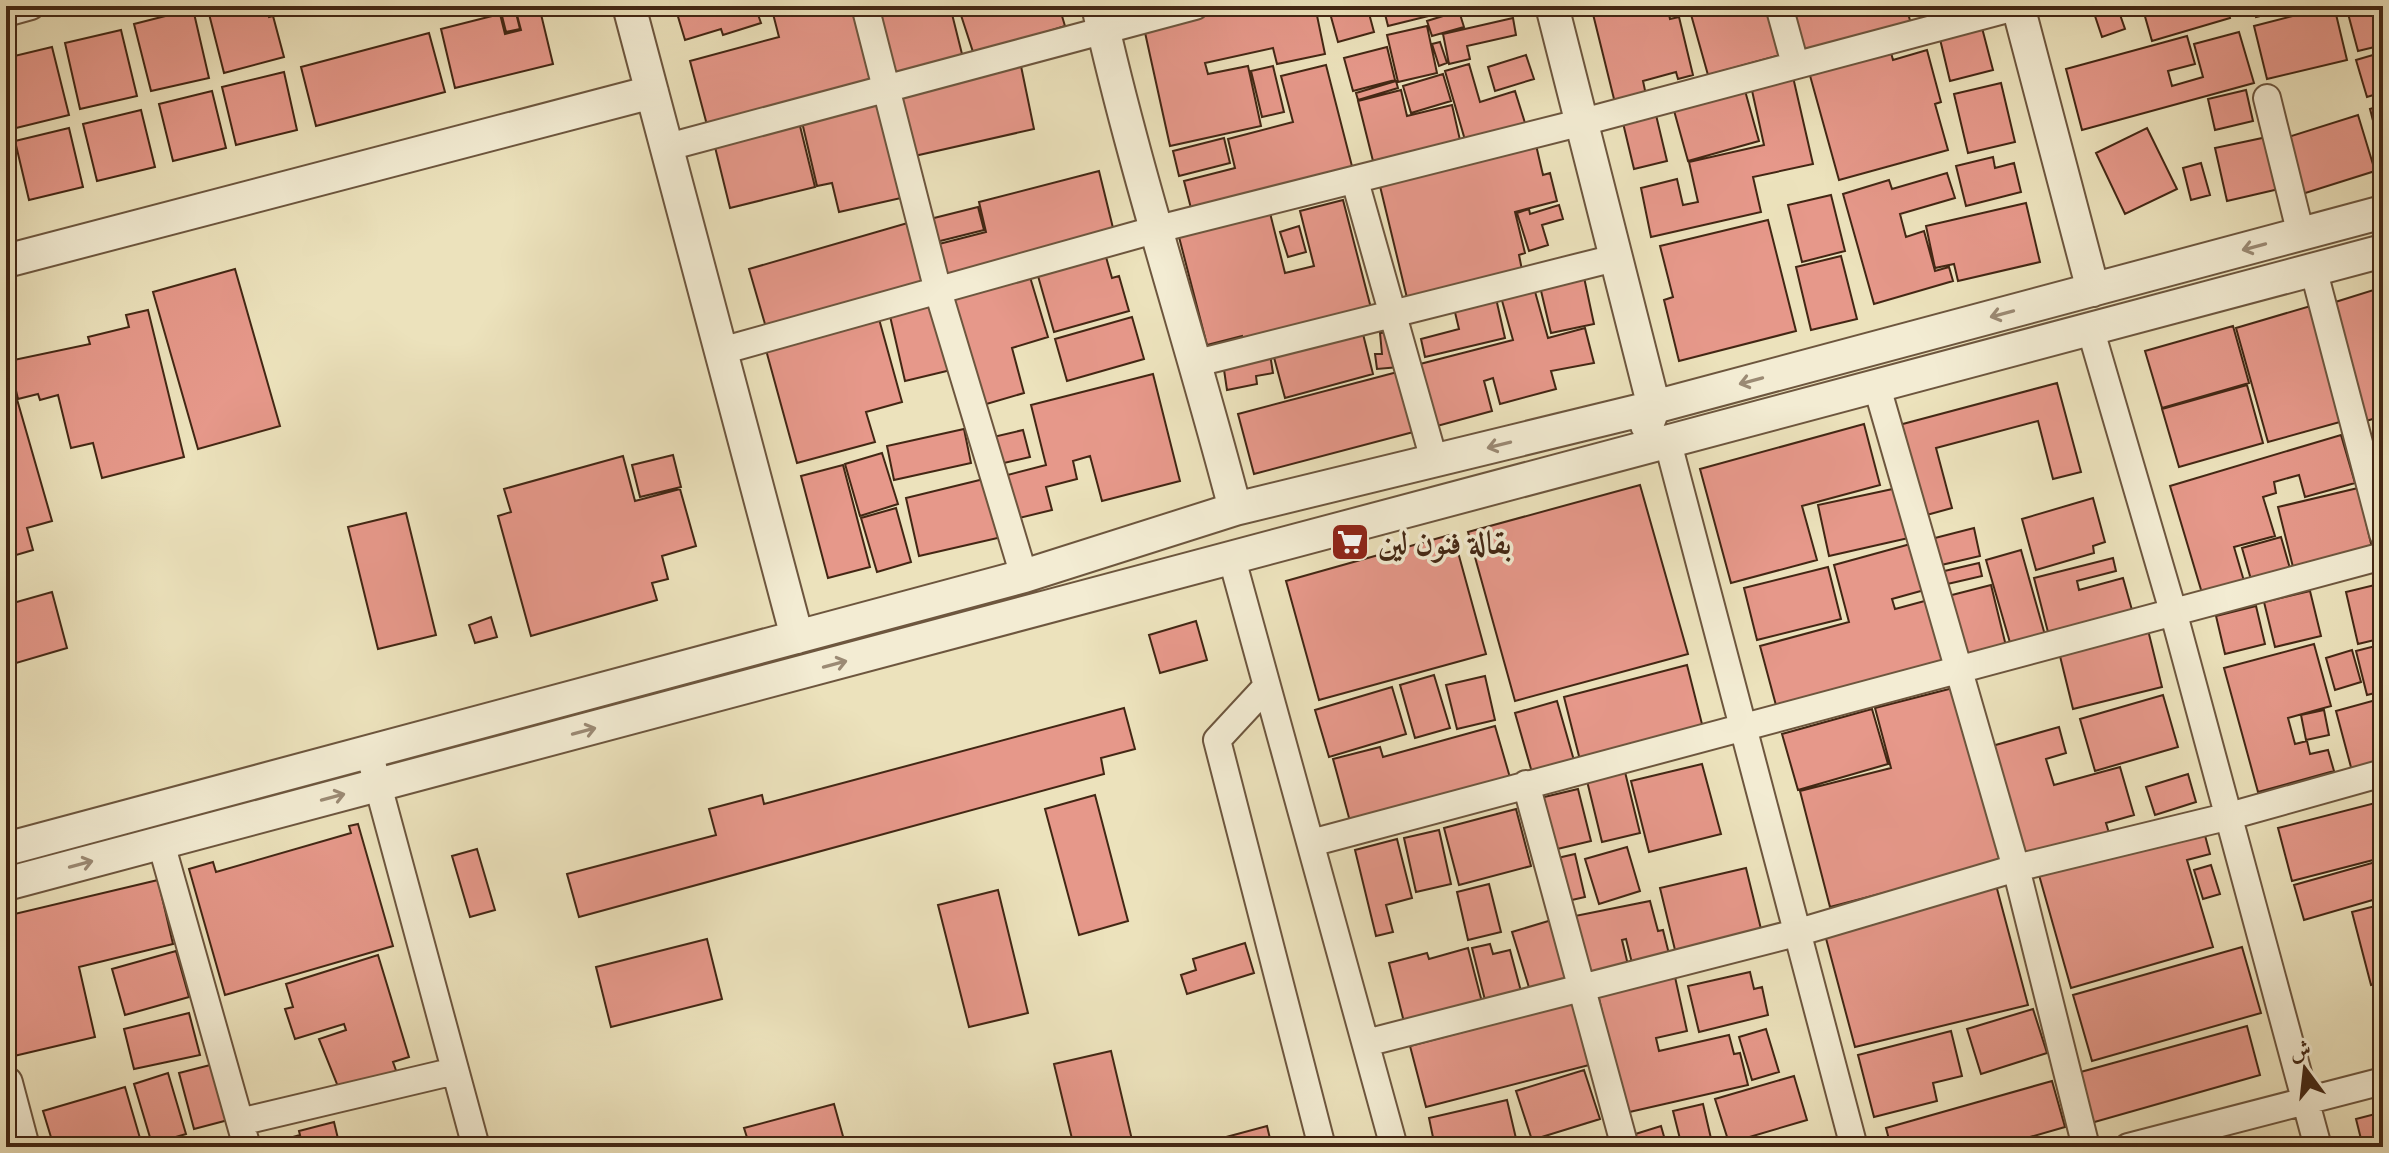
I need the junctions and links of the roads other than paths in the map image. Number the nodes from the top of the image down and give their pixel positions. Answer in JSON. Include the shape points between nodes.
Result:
{"nodes":[{"id":1,"x":31,"y":6,"type":"edge"},
{"id":2,"x":629,"y":6,"type":"edge"},
{"id":3,"x":865,"y":6,"type":"edge"},
{"id":4,"x":1195,"y":6,"type":"edge"},
{"id":5,"x":1552,"y":6,"type":"edge"},
{"id":6,"x":1779,"y":6,"type":"edge"},
{"id":7,"x":2018,"y":6,"type":"edge"},
{"id":8,"x":6,"y":13,"type":"edge"},
{"id":9,"x":1100,"y":18,"type":"edge"},
{"id":10,"x":1795,"y":64,"type":"junction"},
{"id":11,"x":885,"y":88,"type":"junction"},
{"id":12,"x":652,"y":92,"type":"junction"},
{"id":13,"x":2267,"y":98,"type":"dead end"},
{"id":14,"x":1579,"y":123,"type":"junction"},
{"id":15,"x":668,"y":147,"type":"junction"},
{"id":16,"x":1355,"y":181,"type":"junction"},
{"id":17,"x":2383,"y":212,"type":"edge"},
{"id":18,"x":1154,"y":230,"type":"junction"},
{"id":19,"x":2301,"y":235,"type":"junction"},
{"id":20,"x":2383,"y":251,"type":"edge"},
{"id":21,"x":1615,"y":258,"type":"junction"},
{"id":22,"x":6,"y":261,"type":"edge"},
{"id":23,"x":2313,"y":268,"type":"junction"},
{"id":24,"x":2093,"y":290,"type":"junction"},
{"id":25,"x":938,"y":291,"type":"junction"},
{"id":26,"x":1395,"y":314,"type":"junction"},
{"id":27,"x":2091,"y":331,"type":"junction"},
{"id":28,"x":721,"y":351,"type":"junction"},
{"id":29,"x":1197,"y":363,"type":"junction"},
{"id":30,"x":1877,"y":387,"type":"junction"},
{"id":31,"x":1654,"y":407,"type":"junction"},
{"id":32,"x":1668,"y":443,"type":"junction"},
{"id":33,"x":1434,"y":460,"type":"junction"},
{"id":34,"x":1586,"y":465,"type":"junction"},
{"id":35,"x":1235,"y":509,"type":"junction"},
{"id":36,"x":2383,"y":534,"type":"edge"},
{"id":37,"x":2383,"y":556,"type":"edge"},
{"id":38,"x":1232,"y":559,"type":"junction"},
{"id":39,"x":1024,"y":576,"type":"junction"},
{"id":40,"x":2173,"y":611,"type":"junction"},
{"id":41,"x":797,"y":637,"type":"junction"},
{"id":42,"x":1959,"y":670,"type":"junction"},
{"id":43,"x":1267,"y":686,"type":"junction"},
{"id":44,"x":1743,"y":726,"type":"junction"},
{"id":45,"x":369,"y":752,"type":"junction"},
{"id":46,"x":2383,"y":773,"type":"edge"},
{"id":47,"x":1526,"y":784,"type":"junction"},
{"id":48,"x":378,"y":785,"type":"junction"},
{"id":49,"x":2226,"y":817,"type":"junction"},
{"id":50,"x":161,"y":843,"type":"junction"},
{"id":51,"x":1311,"y":843,"type":"junction"},
{"id":52,"x":6,"y":849,"type":"edge"},
{"id":53,"x":2016,"y":868,"type":"junction"},
{"id":54,"x":6,"y":884,"type":"edge"},
{"id":55,"x":1796,"y":933,"type":"junction"},
{"id":56,"x":1582,"y":987,"type":"junction"},
{"id":57,"x":1366,"y":1043,"type":"junction"},
{"id":58,"x":456,"y":1076,"type":"junction"},
{"id":59,"x":2383,"y":1081,"type":"edge"},
{"id":60,"x":6,"y":1083,"type":"edge"},
{"id":61,"x":2305,"y":1101,"type":"junction"},
{"id":62,"x":243,"y":1134,"type":"edge"},
{"id":63,"x":23,"y":1147,"type":"edge"},
{"id":64,"x":476,"y":1147,"type":"edge"},
{"id":65,"x":1322,"y":1147,"type":"edge"},
{"id":66,"x":1394,"y":1147,"type":"edge"},
{"id":67,"x":1625,"y":1147,"type":"edge"},
{"id":68,"x":1854,"y":1147,"type":"edge"},
{"id":69,"x":2086,"y":1147,"type":"edge"},
{"id":70,"x":2128,"y":1147,"type":"edge"},
{"id":71,"x":2318,"y":1147,"type":"edge"}],
"edges":[{"from":1,"to":8,"type":"street"},
{"from":2,"to":12,"type":"street"},
{"from":3,"to":11,"type":"street"},
{"from":4,"to":9,"type":"street"},
{"from":5,"to":14,"type":"street"},
{"from":6,"to":10,"type":"street"},
{"from":7,"to":10,"type":"street"},
{"from":7,"to":24,"type":"street"},
{"from":9,"to":11,"type":"street"},
{"from":9,"to":18,"type":"street"},
{"from":10,"to":14,"type":"street"},
{"from":11,"to":15,"type":"street"},
{"from":11,"to":25,"type":"street"},
{"from":12,"to":15,"type":"street"},
{"from":12,"to":22,"type":"street"},
{"from":13,"to":19,"type":"street"},
{"from":14,"to":16,"type":"street"},
{"from":14,"to":21,"type":"street"},
{"from":15,"to":28,"type":"street"},
{"from":16,"to":18,"type":"street"},
{"from":16,"to":26,"type":"street"},
{"from":17,"to":19,"type":"street"},
{"from":18,"to":25,"type":"street"},
{"from":18,"to":29,"type":"street"},
{"from":19,"to":24,"type":"street","one_way":true},
{"from":20,"to":23,"type":"street"},
{"from":21,"to":26,"type":"street"},
{"from":21,"to":31,"type":"street"},
{"from":23,"to":27,"type":"street"},
{"from":23,"to":36,"type":"street"},
{"from":24,"to":31,"type":"street","one_way":true},
{"from":25,"to":28,"type":"street"},
{"from":25,"to":39,"type":"street"},
{"from":26,"to":29,"type":"street"},
{"from":26,"to":33,"type":"street"},
{"from":27,"to":30,"type":"street"},
{"from":27,"to":40,"type":"street"},
{"from":28,"to":41,"type":"street"},
{"from":29,"to":35,"type":"street"},
{"from":30,"to":32,"type":"street"},
{"from":30,"to":42,"type":"street"},
{"from":31,"to":33,"type":"street","one_way":true},
{"from":31,"to":34,"type":"street","via":[[1641,437]]},
{"from":32,"to":34,"type":"street"},
{"from":32,"to":44,"type":"street"},
{"from":33,"to":35,"type":"street"},
{"from":34,"to":38,"type":"street"},
{"from":35,"to":39,"type":"street"},
{"from":37,"to":40,"type":"street"},
{"from":38,"to":43,"type":"street"},
{"from":48,"to":38,"type":"street","one_way":true},
{"from":39,"to":41,"type":"street"},
{"from":40,"to":42,"type":"street"},
{"from":40,"to":49,"type":"street"},
{"from":41,"to":45,"type":"street"},
{"from":42,"to":44,"type":"street"},
{"from":42,"to":53,"type":"street"},
{"from":43,"to":51,"type":"street"},
{"from":43,"to":65,"type":"street","via":[[1217,740]]},
{"from":44,"to":47,"type":"street"},
{"from":44,"to":55,"type":"street"},
{"from":45,"to":48,"type":"street"},
{"from":45,"to":52,"type":"street"},
{"from":46,"to":49,"type":"street"},
{"from":47,"to":51,"type":"street"},
{"from":47,"to":56,"type":"street"},
{"from":50,"to":48,"type":"street","one_way":true},
{"from":48,"to":58,"type":"street"},
{"from":49,"to":53,"type":"street"},
{"from":49,"to":61,"type":"street"},
{"from":54,"to":50,"type":"street","one_way":true},
{"from":50,"to":62,"type":"street"},
{"from":51,"to":57,"type":"street"},
{"from":53,"to":55,"type":"street"},
{"from":53,"to":69,"type":"street"},
{"from":55,"to":56,"type":"street"},
{"from":55,"to":68,"type":"street"},
{"from":56,"to":57,"type":"street"},
{"from":56,"to":67,"type":"street"},
{"from":57,"to":66,"type":"street"},
{"from":58,"to":62,"type":"street"},
{"from":58,"to":64,"type":"street"},
{"from":59,"to":61,"type":"street"},
{"from":60,"to":63,"type":"street"},
{"from":61,"to":70,"type":"street"},
{"from":61,"to":71,"type":"street"}]}
